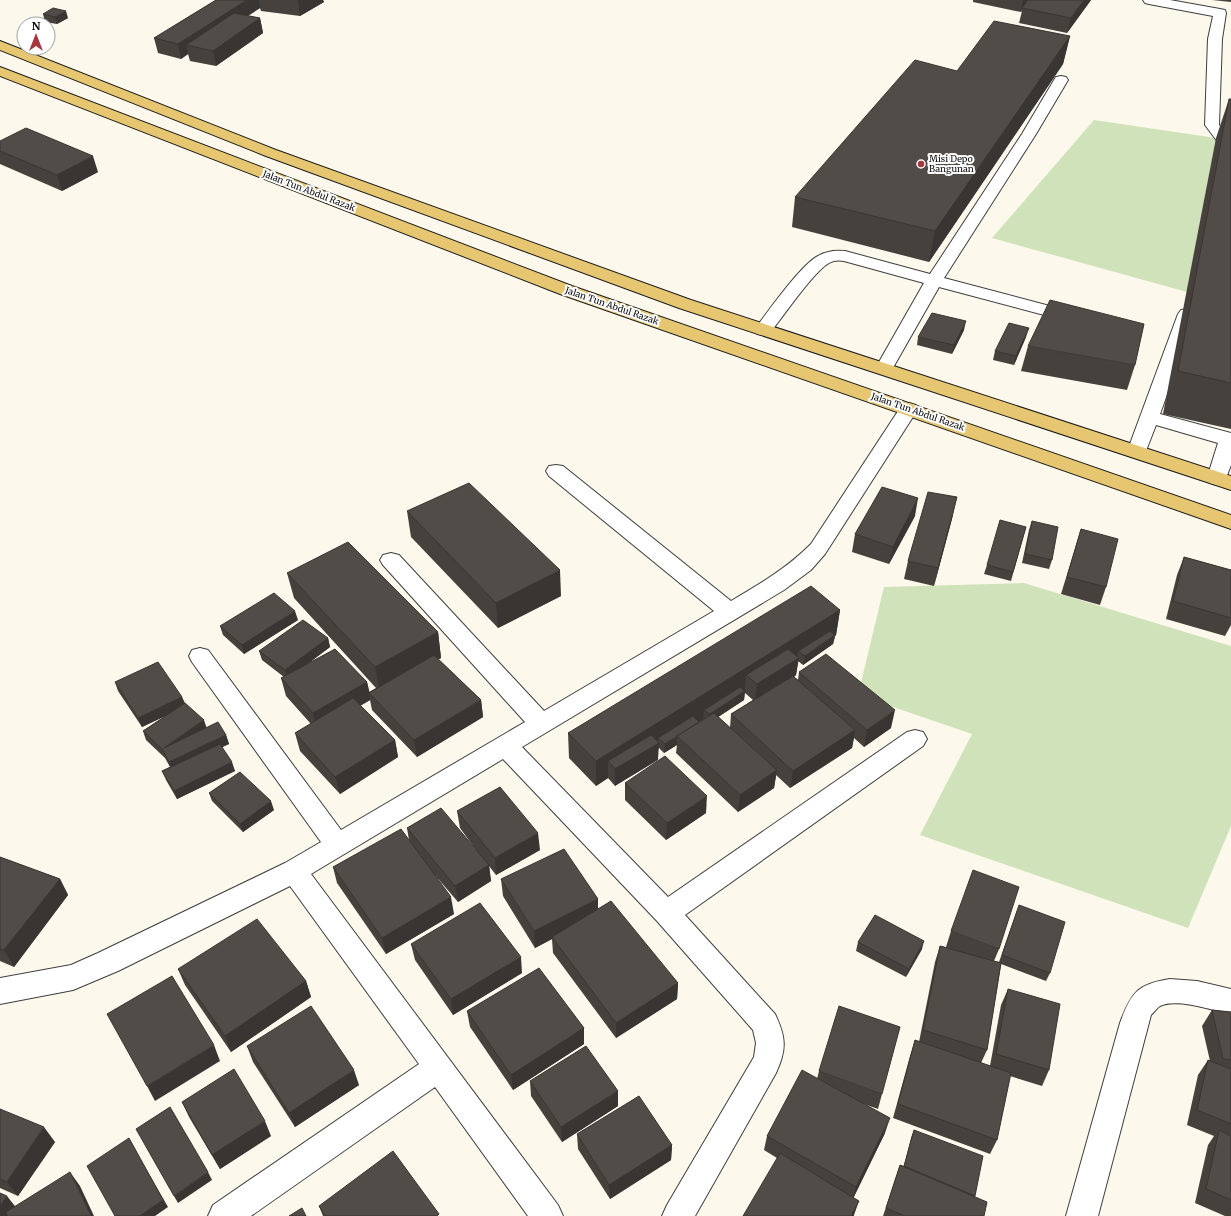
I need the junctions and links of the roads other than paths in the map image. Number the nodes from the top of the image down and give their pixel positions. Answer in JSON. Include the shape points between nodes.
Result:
{"nodes":[{"id":1,"x":1149,"y":0,"type":"edge"},
{"id":2,"x":1226,"y":14,"type":"edge"},
{"id":3,"x":0,"y":45,"type":"edge"},
{"id":4,"x":0,"y":71,"type":"edge"},
{"id":5,"x":1062,"y":80,"type":"edge"},
{"id":6,"x":1231,"y":150,"type":"edge"},
{"id":7,"x":549,"y":254,"type":"junction"},
{"id":8,"x":523,"y":273,"type":"junction"},
{"id":9,"x":935,"y":279,"type":"junction"},
{"id":10,"x":1192,"y":300,"type":"edge"},
{"id":11,"x":1088,"y":322,"type":"edge"},
{"id":12,"x":763,"y":330,"type":"junction"},
{"id":13,"x":884,"y":369,"type":"junction"},
{"id":14,"x":908,"y":409,"type":"junction"},
{"id":15,"x":1150,"y":418,"type":"junction"},
{"id":16,"x":1230,"y":439,"type":"edge"},
{"id":17,"x":1137,"y":452,"type":"junction"},
{"id":18,"x":556,"y":471,"type":"dead end"},
{"id":19,"x":1224,"y":481,"type":"edge"},
{"id":20,"x":1231,"y":522,"type":"edge"},
{"id":21,"x":391,"y":560,"type":"dead end"},
{"id":22,"x":730,"y":612,"type":"junction"},
{"id":23,"x":200,"y":656,"type":"dead end"},
{"id":24,"x":541,"y":724,"type":"junction"},
{"id":25,"x":916,"y":740,"type":"dead end"},
{"id":26,"x":505,"y":745,"type":"junction"},
{"id":27,"x":337,"y":845,"type":"junction"},
{"id":28,"x":294,"y":871,"type":"junction"},
{"id":29,"x":666,"y":913,"type":"junction"},
{"id":30,"x":0,"y":991,"type":"edge"},
{"id":31,"x":1231,"y":1002,"type":"edge"},
{"id":32,"x":438,"y":1068,"type":"junction"},
{"id":33,"x":224,"y":1216,"type":"edge"},
{"id":34,"x":547,"y":1216,"type":"edge"},
{"id":35,"x":678,"y":1216,"type":"edge"},
{"id":36,"x":1082,"y":1216,"type":"edge"}],
"edges":[{"from":1,"to":2,"type":"street"},
{"from":2,"to":6,"type":"street","via":[[1215,39],[1212,125]]},
{"from":3,"to":7,"type":"main road","via":[[270,152]]},
{"from":4,"to":8,"type":"main road","name":"Jalan Tun Abdul Razak"},
{"from":5,"to":9,"type":"street"},
{"from":7,"to":8,"type":"main road"},
{"from":7,"to":12,"type":"main road"},
{"from":8,"to":14,"type":"main road","name":"Jalan Tun Abdul Razak"},
{"from":9,"to":11,"type":"street"},
{"from":9,"to":12,"type":"street","via":[[844,256],[827,257],[813,267]]},
{"from":9,"to":13,"type":"street"},
{"from":10,"to":15,"type":"street"},
{"from":12,"to":13,"type":"main road"},
{"from":13,"to":17,"type":"main road"},
{"from":14,"to":20,"type":"main road","name":"Jalan Tun Abdul Razak"},
{"from":14,"to":22,"type":"street","via":[[818,549],[803,565],[776,585]]},
{"from":15,"to":16,"type":"street"},
{"from":15,"to":17,"type":"street"},
{"from":16,"to":19,"type":"street"},
{"from":17,"to":19,"type":"main road"},
{"from":18,"to":22,"type":"street"},
{"from":21,"to":24,"type":"street"},
{"from":22,"to":24,"type":"street"},
{"from":23,"to":27,"type":"street"},
{"from":24,"to":26,"type":"street"},
{"from":25,"to":29,"type":"street"},
{"from":26,"to":27,"type":"street"},
{"from":26,"to":29,"type":"street"},
{"from":27,"to":28,"type":"street"},
{"from":28,"to":30,"type":"street","via":[[73,977]]},
{"from":28,"to":32,"type":"street"},
{"from":29,"to":35,"type":"street","via":[[765,1023],[771,1046],[766,1063]]},
{"from":31,"to":36,"type":"street","via":[[1200,993],[1181,991],[1150,997],[1141,1006],[1134,1023]]},
{"from":32,"to":33,"type":"street"},
{"from":32,"to":34,"type":"street"}]}
